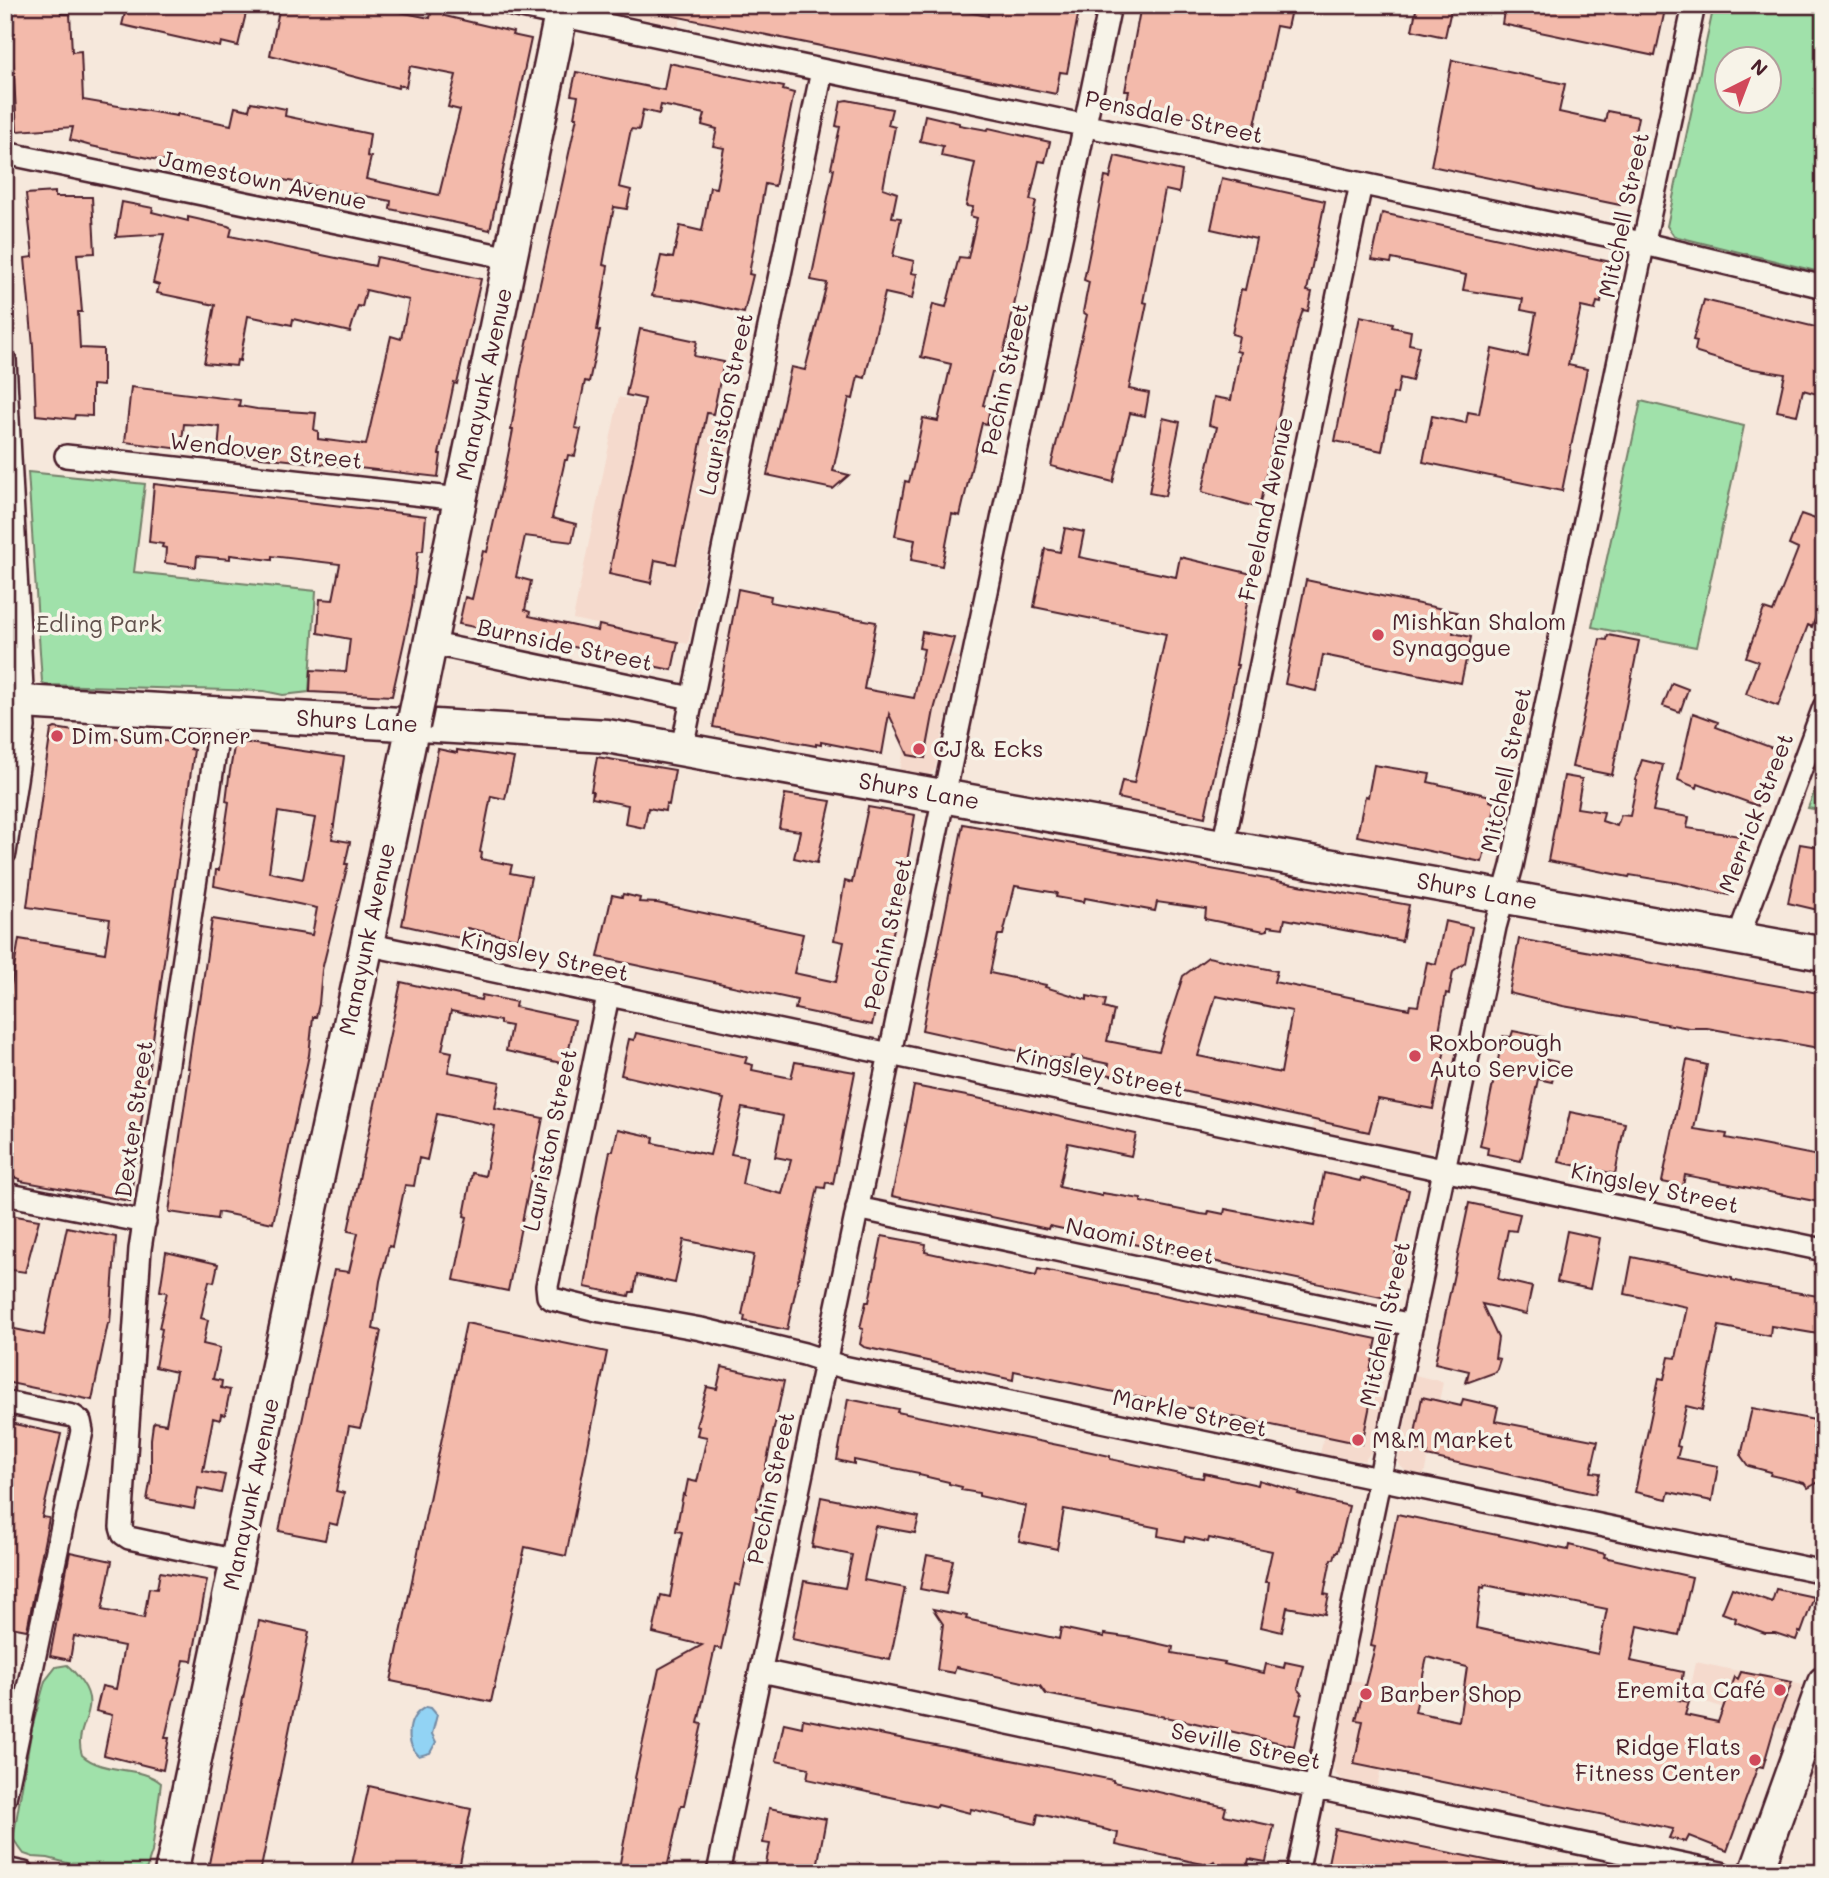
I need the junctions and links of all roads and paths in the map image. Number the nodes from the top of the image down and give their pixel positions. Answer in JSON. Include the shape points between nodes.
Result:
{"nodes":[{"id":1,"x":512,"y":5,"type":"edge"},
{"id":2,"x":1110,"y":5,"type":"edge"},
{"id":3,"x":1694,"y":5,"type":"edge"},
{"id":4,"x":562,"y":10,"type":"edge"},
{"id":5,"x":822,"y":71,"type":"junction"},
{"id":6,"x":1085,"y":126,"type":"junction"},
{"id":7,"x":5,"y":153,"type":"edge"},
{"id":8,"x":1361,"y":184,"type":"junction"},
{"id":9,"x":1645,"y":244,"type":"junction"},
{"id":10,"x":510,"y":258,"type":"junction"},
{"id":11,"x":1824,"y":287,"type":"edge"},
{"id":12,"x":5,"y":360,"type":"edge"},
{"id":13,"x":66,"y":456,"type":"dead end"},
{"id":14,"x":460,"y":499,"type":"junction"},
{"id":15,"x":429,"y":643,"type":"junction"},
{"id":16,"x":691,"y":698,"type":"junction"},
{"id":17,"x":14,"y":702,"type":"edge"},
{"id":18,"x":1824,"y":707,"type":"edge"},
{"id":19,"x":220,"y":713,"type":"junction"},
{"id":20,"x":682,"y":748,"type":"junction"},
{"id":21,"x":944,"y":795,"type":"junction"},
{"id":22,"x":1223,"y":846,"type":"junction"},
{"id":23,"x":5,"y":853,"type":"edge"},
{"id":24,"x":1503,"y":896,"type":"junction"},
{"id":25,"x":1738,"y":938,"type":"junction"},
{"id":26,"x":366,"y":944,"type":"junction"},
{"id":27,"x":1824,"y":954,"type":"edge"},
{"id":28,"x":608,"y":996,"type":"junction"},
{"id":29,"x":890,"y":1055,"type":"junction"},
{"id":30,"x":1444,"y":1171,"type":"junction"},
{"id":31,"x":5,"y":1194,"type":"edge"},
{"id":32,"x":857,"y":1208,"type":"junction"},
{"id":33,"x":145,"y":1222,"type":"junction"},
{"id":34,"x":1824,"y":1250,"type":"edge"},
{"id":35,"x":548,"y":1296,"type":"joint"},
{"id":36,"x":1412,"y":1325,"type":"junction"},
{"id":37,"x":824,"y":1361,"type":"junction"},
{"id":38,"x":5,"y":1402,"type":"edge"},
{"id":39,"x":1380,"y":1480,"type":"junction"},
{"id":40,"x":237,"y":1561,"type":"junction"},
{"id":41,"x":1824,"y":1572,"type":"edge"},
{"id":42,"x":761,"y":1671,"type":"junction"},
{"id":43,"x":1824,"y":1683,"type":"edge"},
{"id":44,"x":1314,"y":1788,"type":"junction"},
{"id":45,"x":5,"y":1798,"type":"edge"},
{"id":46,"x":5,"y":1869,"type":"edge"},
{"id":47,"x":24,"y":1873,"type":"edge"},
{"id":48,"x":171,"y":1873,"type":"edge"},
{"id":49,"x":718,"y":1873,"type":"edge"},
{"id":50,"x":1297,"y":1873,"type":"edge"},
{"id":51,"x":1721,"y":1873,"type":"edge"},
{"id":52,"x":1756,"y":1873,"type":"edge"}],
"edges":[{"from":1,"to":4,"type":"street","name":"Pensdale Street"},
{"from":2,"to":6,"type":"street","name":"Pechin Street"},
{"from":3,"to":9,"type":"street","name":"Mitchell Street"},
{"from":4,"to":5,"type":"street","name":"Pensdale Street"},
{"from":4,"to":10,"type":"street","name":"Manayunk Avenue"},
{"from":5,"to":6,"type":"street","name":"Pensdale Street"},
{"from":5,"to":16,"type":"street","name":"Lauriston Street"},
{"from":6,"to":8,"type":"street","name":"Pensdale Street"},
{"from":6,"to":21,"type":"street","name":"Pechin Street"},
{"from":7,"to":10,"type":"street","name":"Jamestown Avenue"},
{"from":8,"to":9,"type":"street","name":"Pensdale Street"},
{"from":8,"to":22,"type":"street","name":"Freeland Avenue"},
{"from":9,"to":11,"type":"street","name":"Pensdale Street"},
{"from":9,"to":24,"type":"street","name":"Mitchell Street"},
{"from":10,"to":14,"type":"street","name":"Manayunk Avenue"},
{"from":12,"to":17,"type":"street"},
{"from":13,"to":14,"type":"street","name":"Wendover Street"},
{"from":14,"to":15,"type":"street","name":"Manayunk Avenue"},
{"from":15,"to":16,"type":"street","name":"Burnside Street"},
{"from":15,"to":26,"type":"street","name":"Manayunk Avenue","bridge":true},
{"from":16,"to":20,"type":"street","name":"Lauriston Street"},
{"from":17,"to":19,"type":"street","name":"Shurs Lane"},
{"from":17,"to":23,"type":"street","via":[[22,740]]},
{"from":18,"to":25,"type":"street","name":"Merrick Street"},
{"from":19,"to":20,"type":"street","name":"Shurs Lane","via":[[578,733]]},
{"from":19,"to":33,"type":"street","name":"Dexter Street"},
{"from":20,"to":21,"type":"street","name":"Shurs Lane"},
{"from":21,"to":22,"type":"street","name":"Shurs Lane"},
{"from":21,"to":29,"type":"street","name":"Pechin Street"},
{"from":22,"to":24,"type":"street","name":"Shurs Lane"},
{"from":24,"to":25,"type":"street","name":"Shurs Lane"},
{"from":24,"to":30,"type":"street","name":"Mitchell Street"},
{"from":25,"to":27,"type":"street","name":"Shurs Lane"},
{"from":26,"to":28,"type":"street","name":"Kingsley Street"},
{"from":26,"to":40,"type":"street","name":"Manayunk Avenue"},
{"from":28,"to":29,"type":"street","name":"Kingsley Street"},
{"from":28,"to":35,"type":"street","name":"Lauriston Street"},
{"from":29,"to":30,"type":"street","name":"Kingsley Street"},
{"from":29,"to":32,"type":"street","name":"Pechin Street"},
{"from":30,"to":34,"type":"street","name":"Kingsley Street"},
{"from":30,"to":36,"type":"street","name":"Mitchell Street"},
{"from":31,"to":33,"type":"street"},
{"from":32,"to":36,"type":"street","name":"Naomi Street"},
{"from":32,"to":37,"type":"street","name":"Pechin Street"},
{"from":33,"to":40,"type":"street","name":"Dexter Street","via":[[121,1527],[130,1538]]},
{"from":35,"to":37,"type":"street","name":"Markle Street"},
{"from":36,"to":39,"type":"street","name":"Mitchell Street"},
{"from":37,"to":39,"type":"street","name":"Markle Street"},
{"from":37,"to":42,"type":"street","name":"Pechin Street"},
{"from":38,"to":45,"type":"street","via":[[73,1416],[82,1431]]},
{"from":39,"to":41,"type":"street","name":"Markle Street"},
{"from":39,"to":44,"type":"street","name":"Mitchell Street"},
{"from":40,"to":48,"type":"street","name":"Manayunk Avenue"},
{"from":42,"to":44,"type":"street","name":"Seville Street"},
{"from":42,"to":49,"type":"street","name":"Pechin Street"},
{"from":43,"to":52,"type":"street"},
{"from":44,"to":50,"type":"street","name":"Mitchell Street"},
{"from":44,"to":51,"type":"street","name":"Seville Street"},
{"from":46,"to":47,"type":"street"}]}
